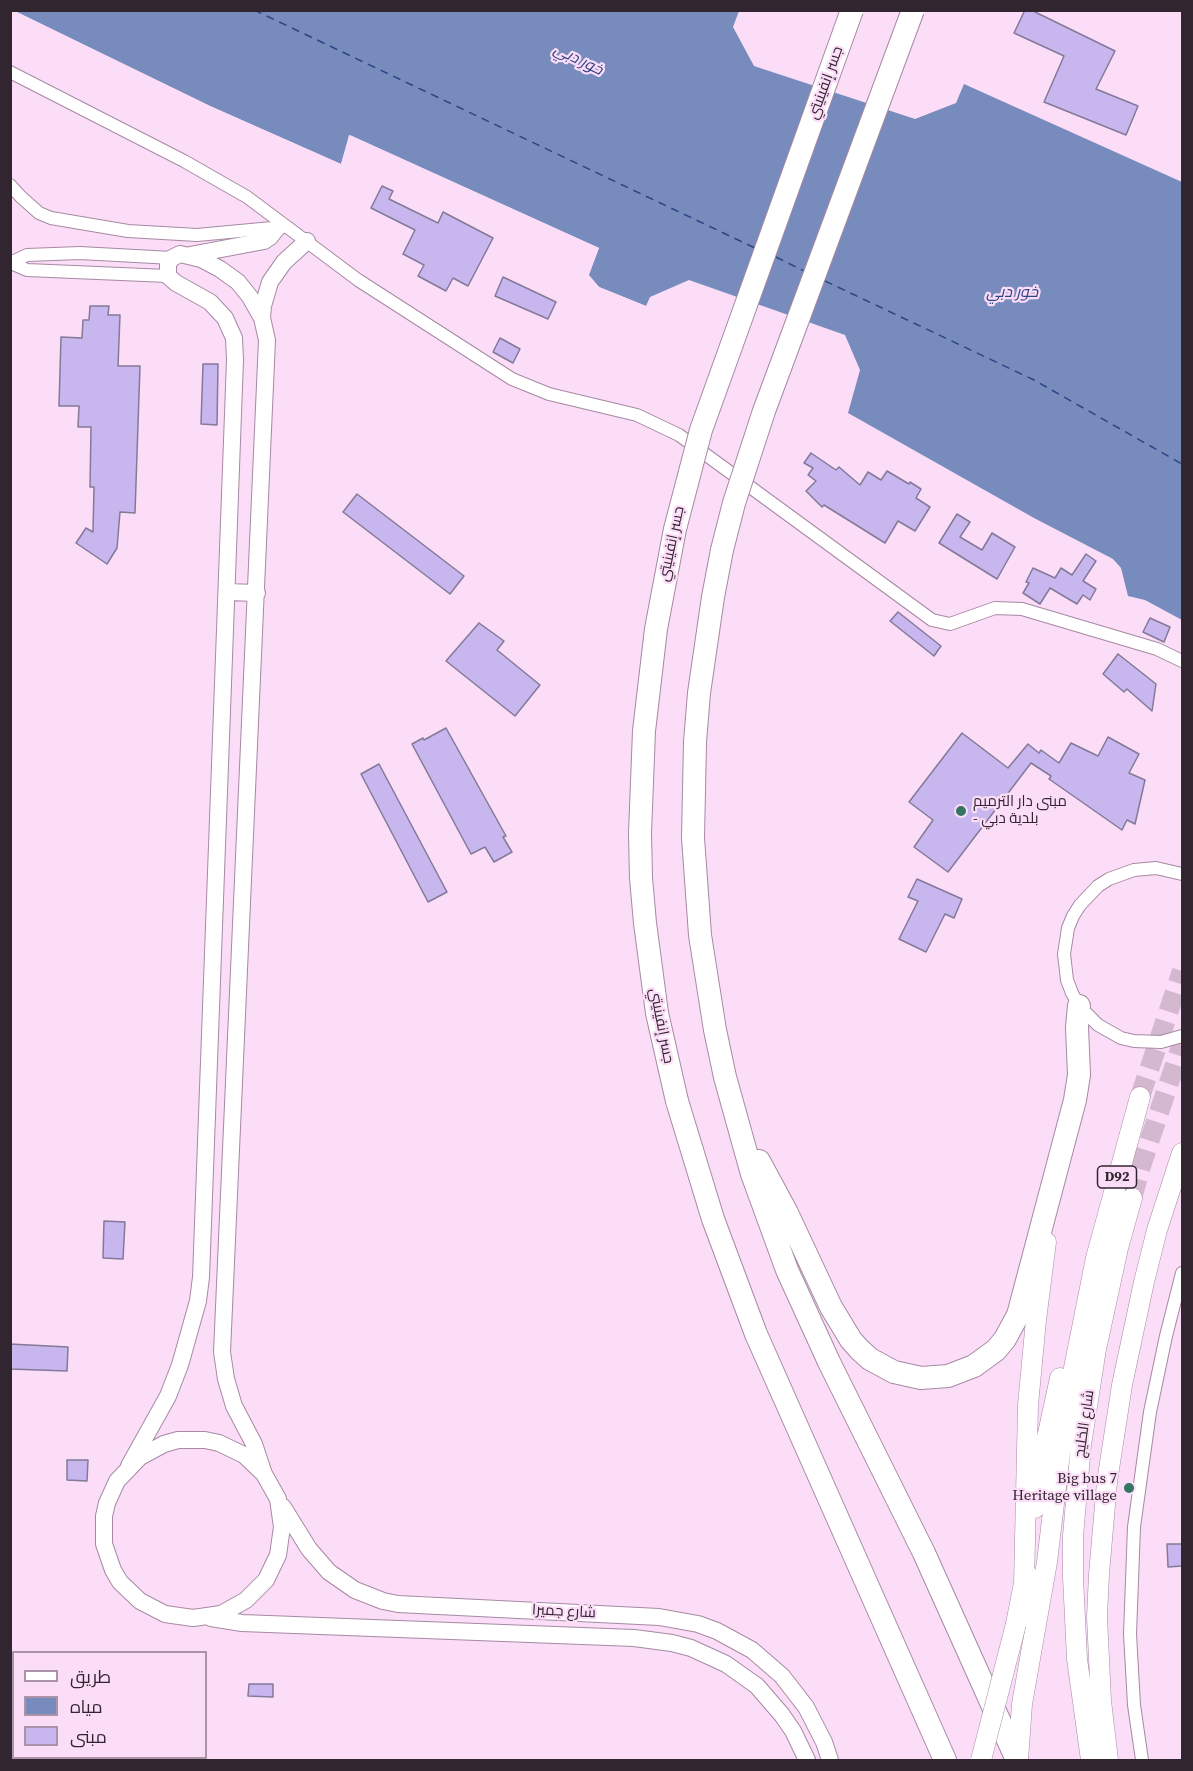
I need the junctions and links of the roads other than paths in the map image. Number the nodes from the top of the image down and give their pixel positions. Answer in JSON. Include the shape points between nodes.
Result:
{"nodes":[{"id":1,"x":852,"y":10,"type":"edge"},
{"id":2,"x":913,"y":10,"type":"edge"},
{"id":3,"x":10,"y":72,"type":"edge"},
{"id":4,"x":10,"y":184,"type":"edge"},
{"id":5,"x":283,"y":227,"type":"junction"},
{"id":6,"x":307,"y":241,"type":"junction"},
{"id":7,"x":180,"y":256,"type":"junction"},
{"id":8,"x":11,"y":263,"type":"edge"},
{"id":9,"x":168,"y":276,"type":"junction"},
{"id":10,"x":262,"y":318,"type":"junction"},
{"id":11,"x":227,"y":592,"type":"junction"},
{"id":12,"x":257,"y":593,"type":"junction"},
{"id":13,"x":1182,"y":661,"type":"edge"},
{"id":14,"x":1182,"y":874,"type":"edge"},
{"id":15,"x":1079,"y":1006,"type":"junction"},
{"id":16,"x":1182,"y":1036,"type":"edge"},
{"id":17,"x":1140,"y":1097,"type":"tunnel mouth"},
{"id":18,"x":737,"y":1124,"type":"junction"},
{"id":19,"x":1182,"y":1152,"type":"edge"},
{"id":20,"x":1048,"y":1197,"type":"junction"},
{"id":21,"x":1132,"y":1198,"type":"tunnel mouth"},
{"id":22,"x":1096,"y":1258,"type":"junction"},
{"id":23,"x":1182,"y":1273,"type":"edge"},
{"id":24,"x":129,"y":1466,"type":"junction"},
{"id":25,"x":264,"y":1474,"type":"junction"},
{"id":26,"x":278,"y":1499,"type":"junction"},
{"id":27,"x":1024,"y":1585,"type":"junction"},
{"id":28,"x":207,"y":1617,"type":"junction"},
{"id":29,"x":807,"y":1761,"type":"edge"},
{"id":30,"x":830,"y":1761,"type":"edge"},
{"id":31,"x":945,"y":1761,"type":"edge"},
{"id":32,"x":981,"y":1761,"type":"edge"},
{"id":33,"x":1018,"y":1761,"type":"edge"},
{"id":34,"x":1091,"y":1761,"type":"edge"},
{"id":35,"x":1108,"y":1761,"type":"edge"},
{"id":36,"x":1142,"y":1761,"type":"edge"}],
"edges":[{"from":1,"to":31,"type":"highway","name":"جسر إنفينيتي","bridge":true,"via":[[701,430],[675,529],[648,690],[641,878],[655,1002],[677,1101],[713,1219],[756,1334]]},
{"from":2,"to":18,"type":"highway","bridge":true,"via":[[748,457],[712,597],[695,742],[693,838],[704,963]]},
{"from":3,"to":5,"type":"street","via":[[216,178]]},
{"from":4,"to":5,"type":"street","via":[[39,213],[51,218],[128,231],[197,235]]},
{"from":5,"to":6,"type":"street"},
{"from":5,"to":7,"type":"street","via":[[264,241]]},
{"from":6,"to":10,"type":"street","via":[[273,277],[265,294]]},
{"from":6,"to":13,"type":"street","via":[[385,299],[512,379],[549,394],[637,415],[679,435],[932,620],[951,624],[995,608],[1022,609],[1157,648]]},
{"from":7,"to":8,"type":"street","via":[[27,255]]},
{"from":7,"to":9,"type":"street","via":[[167,270]]},
{"from":7,"to":10,"type":"street","via":[[201,259],[238,282]]},
{"from":8,"to":9,"type":"street","via":[[27,270]]},
{"from":9,"to":11,"type":"street","via":[[210,302],[225,318],[234,338]]},
{"from":10,"to":12,"type":"street","via":[[268,362]]},
{"from":11,"to":12,"type":"street"},
{"from":11,"to":24,"type":"street","via":[[201,1276],[193,1323],[180,1365],[168,1396]]},
{"from":12,"to":25,"type":"street","via":[[222,1352],[234,1406]]},
{"from":14,"to":15,"type":"street","via":[[1156,868],[1121,873],[1098,886],[1080,905],[1068,928],[1064,954],[1067,980]]},
{"from":15,"to":16,"type":"street","via":[[1098,1025],[1121,1038],[1147,1043]]},
{"from":15,"to":20,"type":"highway","via":[[1077,1088]]},
{"from":17,"to":22,"type":"main road","name":"شارع الخليج","number":"D92"},
{"from":18,"to":20,"type":"highway","via":[[851,1340],[870,1359],[907,1376],[961,1372],[985,1359],[1005,1339],[1018,1315]]},
{"from":18,"to":33,"type":"highway","via":[[769,1223],[807,1317],[919,1543]]},
{"from":19,"to":35,"type":"main road","via":[[1157,1230],[1135,1323],[1107,1482],[1097,1617]]},
{"from":20,"to":27,"type":"main road","via":[[1028,1405]]},
{"from":21,"to":34,"type":"main road","name":"شارع الخليج","number":"D92","via":[[1096,1349],[1075,1513],[1074,1618]]},
{"from":22,"to":27,"type":"main road","name":"شارع الخليج","via":[[1053,1405]]},
{"from":22,"to":33,"type":"main road","name":"شارع الخليج","via":[[1060,1453],[1047,1562],[1022,1704]]},
{"from":23,"to":36,"type":"street","via":[[1150,1412],[1134,1527],[1130,1634]]},
{"from":24,"to":25,"type":"street","via":[[164,1444],[205,1440],[244,1455]]},
{"from":24,"to":28,"type":"street","via":[[112,1489],[104,1516],[104,1544],[113,1570],[130,1593],[152,1609],[179,1617]]},
{"from":25,"to":26,"type":"street"},
{"from":26,"to":28,"type":"street","via":[[281,1541],[273,1568],[246,1600]]},
{"from":26,"to":30,"type":"street","name":"شارع جميرا","via":[[309,1549],[329,1572],[355,1590],[383,1601],[660,1617],[698,1624],[726,1635],[767,1662],[795,1691],[816,1724]]},
{"from":27,"to":32,"type":"main road","name":"شارع الخليج","bridge":true},
{"from":28,"to":29,"type":"street","name":"شارع جميرا","via":[[242,1623],[672,1642],[717,1659],[757,1686],[793,1731]]}]}
